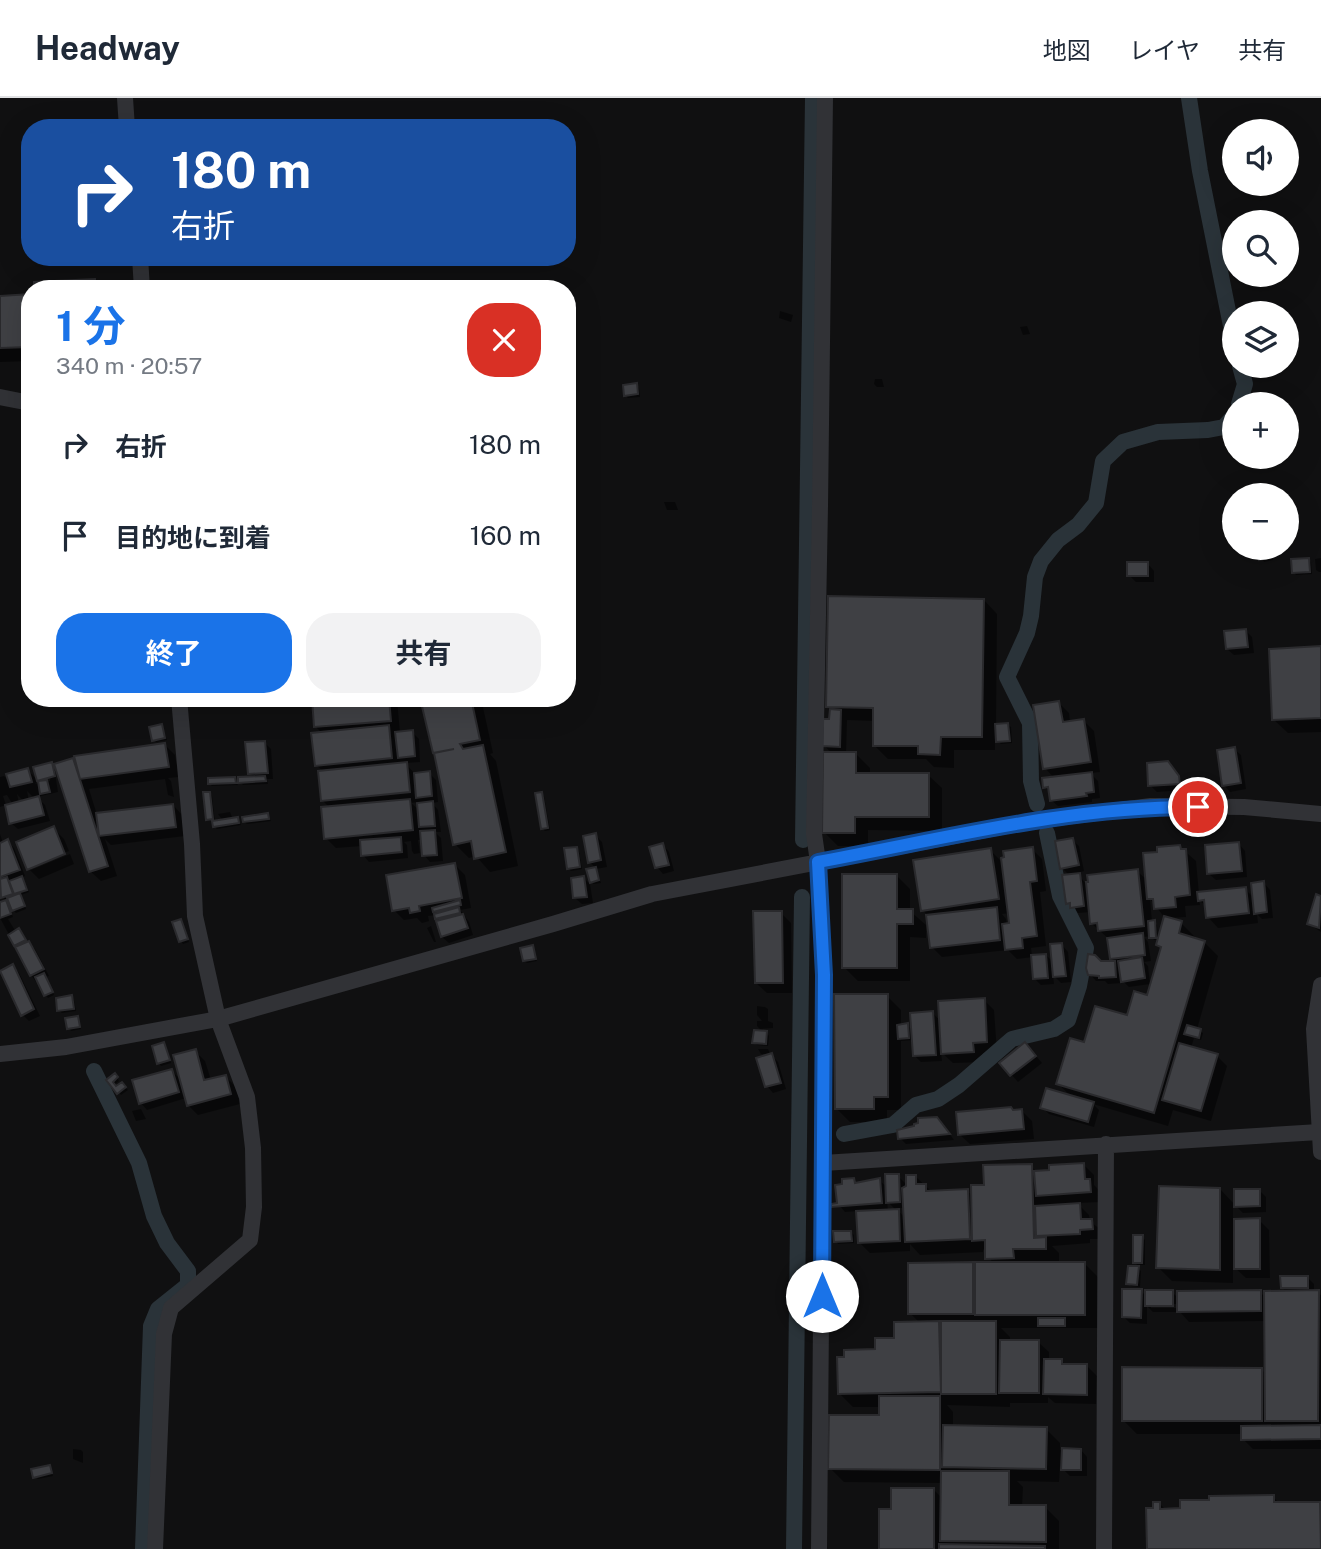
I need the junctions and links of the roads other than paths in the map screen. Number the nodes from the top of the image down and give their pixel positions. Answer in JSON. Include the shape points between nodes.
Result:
{"nodes":[{"id":1,"x":125,"y":98,"type":"edge"},
{"id":2,"x":825,"y":98,"type":"edge"},
{"id":3,"x":126,"y":119,"type":"edge"},
{"id":4,"x":0,"y":397,"type":"edge"},
{"id":5,"x":21,"y":401,"type":"edge"},
{"id":6,"x":180,"y":707,"type":"edge"},
{"id":7,"x":1321,"y":814,"type":"edge"},
{"id":8,"x":818,"y":862,"type":"junction"},
{"id":9,"x":1321,"y":985,"type":"edge"},
{"id":10,"x":218,"y":1018,"type":"junction"},
{"id":11,"x":0,"y":1054,"type":"edge"},
{"id":12,"x":1319,"y":1132,"type":"junction"},
{"id":13,"x":1106,"y":1144,"type":"junction"},
{"id":14,"x":1321,"y":1152,"type":"edge"},
{"id":15,"x":823,"y":1163,"type":"junction"},
{"id":16,"x":155,"y":1549,"type":"edge"},
{"id":17,"x":819,"y":1549,"type":"edge"},
{"id":18,"x":1104,"y":1549,"type":"edge"}],
"edges":[{"from":1,"to":3,"type":"street"},
{"from":2,"to":8,"type":"street","via":[[814,834]]},
{"from":4,"to":5,"type":"street"},
{"from":6,"to":10,"type":"street","via":[[195,916]]},
{"from":7,"to":8,"type":"street","via":[[1152,806],[1033,821]]},
{"from":8,"to":10,"type":"street","via":[[652,894]]},
{"from":8,"to":15,"type":"street","via":[[824,975]]},
{"from":9,"to":12,"type":"street","via":[[1314,1029]]},
{"from":10,"to":11,"type":"street","via":[[66,1047]]},
{"from":10,"to":16,"type":"street","via":[[247,1097],[254,1207],[250,1240],[171,1308],[167,1321]]},
{"from":12,"to":13,"type":"street"},
{"from":12,"to":14,"type":"street"},
{"from":13,"to":15,"type":"street"},
{"from":13,"to":18,"type":"street"},
{"from":15,"to":17,"type":"street"}]}
